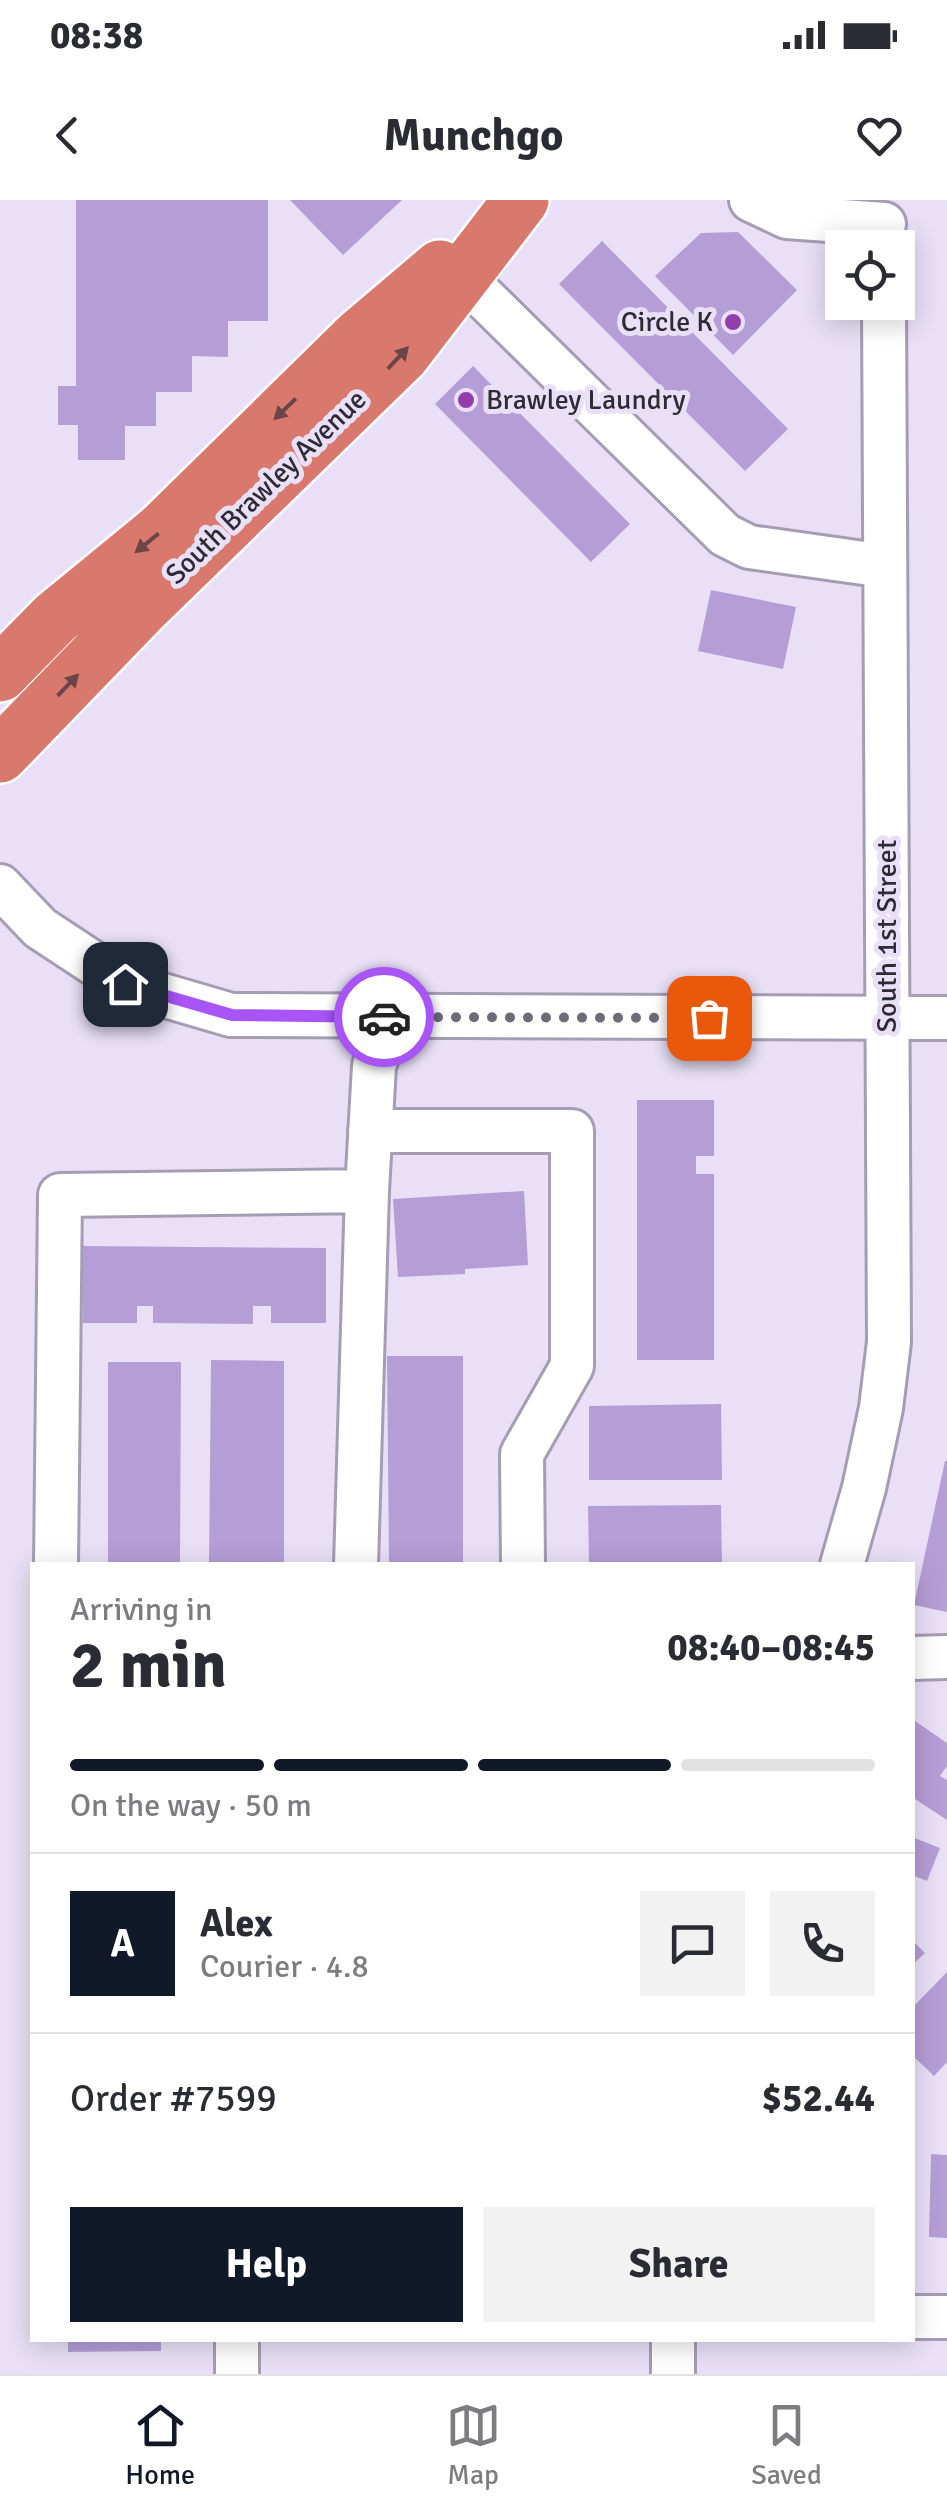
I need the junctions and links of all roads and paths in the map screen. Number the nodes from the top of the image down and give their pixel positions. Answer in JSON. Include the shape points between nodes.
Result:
{"nodes":[{"id":1,"x":751,"y":200,"type":"edge"},
{"id":2,"x":518,"y":203,"type":"edge"},
{"id":3,"x":884,"y":224,"type":"edge"},
{"id":4,"x":462,"y":276,"type":"junction"},
{"id":5,"x":884,"y":320,"type":"edge"},
{"id":6,"x":885,"y":566,"type":"junction"},
{"id":7,"x":19,"y":631,"type":"edge"},
{"id":8,"x":0,"y":674,"type":"edge"},
{"id":9,"x":0,"y":755,"type":"edge"},
{"id":10,"x":0,"y":886,"type":"edge"},
{"id":11,"x":391,"y":1017,"type":"junction"},
{"id":12,"x":888,"y":1018,"type":"junction"},
{"id":13,"x":947,"y":1018,"type":"edge"},
{"id":14,"x":370,"y":1131,"type":"junction"},
{"id":15,"x":367,"y":1192,"type":"junction"},
{"id":16,"x":56,"y":1562,"type":"edge"},
{"id":17,"x":356,"y":1562,"type":"edge"},
{"id":18,"x":523,"y":1562,"type":"edge"},
{"id":19,"x":843,"y":1562,"type":"edge"},
{"id":20,"x":947,"y":1657,"type":"edge"},
{"id":21,"x":915,"y":1658,"type":"edge"},
{"id":22,"x":915,"y":2316,"type":"edge"},
{"id":23,"x":947,"y":2317,"type":"edge"},
{"id":24,"x":237,"y":2342,"type":"edge"},
{"id":25,"x":673,"y":2342,"type":"edge"},
{"id":26,"x":237,"y":2374,"type":"edge"},
{"id":27,"x":672,"y":2374,"type":"edge"}],
"edges":[{"from":1,"to":3,"type":"street","via":[[786,217]]},
{"from":2,"to":4,"type":"highway","name":"South Brawley Avenue"},
{"from":2,"to":7,"type":"highway","name":"South Brawley Avenue","one_way":true,"via":[[360,336],[161,531],[54,618]]},
{"from":4,"to":6,"type":"street","via":[[726,535],[750,547]]},
{"from":9,"to":4,"type":"highway","name":"South Brawley Avenue","one_way":true,"via":[[402,355]]},
{"from":5,"to":6,"type":"street","name":"South 1st Street"},
{"from":6,"to":12,"type":"street","name":"South 1st Street"},
{"from":7,"to":8,"type":"highway","name":"South Brawley Avenue"},
{"from":10,"to":11,"type":"street","via":[[40,928],[125,984],[232,1015]]},
{"from":11,"to":12,"type":"street"},
{"from":11,"to":14,"type":"street","via":[[374,1066]]},
{"from":12,"to":13,"type":"street"},
{"from":12,"to":19,"type":"street","name":"South 1st Street","via":[[889,1342],[881,1408]]},
{"from":14,"to":15,"type":"street"},
{"from":14,"to":18,"type":"street","via":[[572,1131],[572,1366],[522,1454]]},
{"from":15,"to":16,"type":"street","via":[[60,1195]]},
{"from":15,"to":17,"type":"street"},
{"from":20,"to":21,"type":"street"},
{"from":22,"to":23,"type":"street"},
{"from":24,"to":26,"type":"street"},
{"from":25,"to":27,"type":"street"}]}
